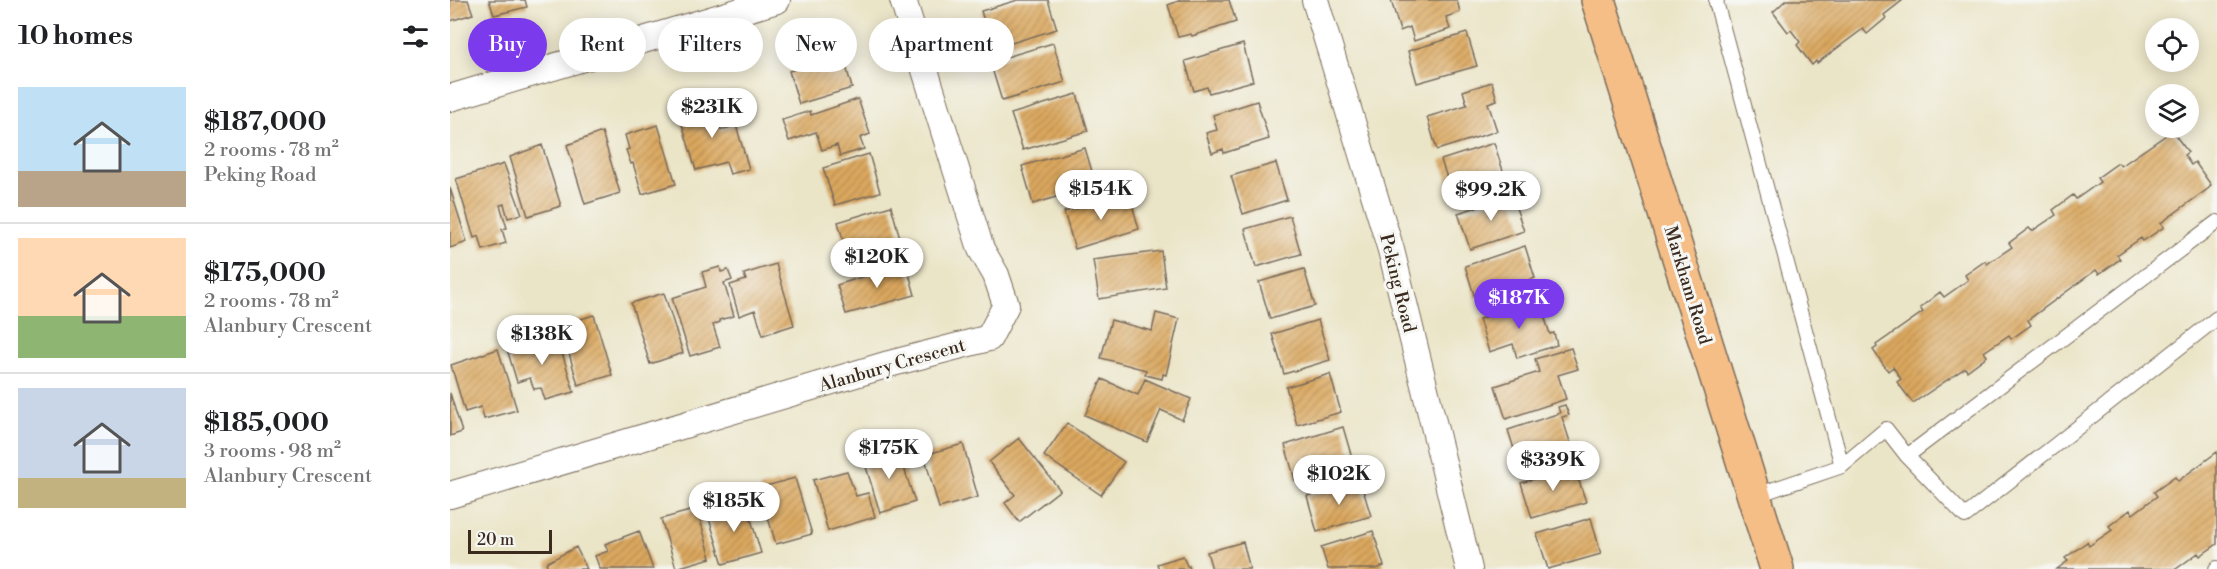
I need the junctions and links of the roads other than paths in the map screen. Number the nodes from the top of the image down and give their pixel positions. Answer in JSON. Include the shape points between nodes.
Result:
{"nodes":[{"id":1,"x":777,"y":0,"type":"edge"},
{"id":2,"x":903,"y":0,"type":"edge"},
{"id":3,"x":1315,"y":0,"type":"edge"},
{"id":4,"x":1598,"y":0,"type":"edge"},
{"id":5,"x":1717,"y":0,"type":"edge"},
{"id":6,"x":450,"y":98,"type":"edge"},
{"id":7,"x":2217,"y":222,"type":"edge"},
{"id":8,"x":2217,"y":318,"type":"edge"},
{"id":9,"x":1907,"y":456,"type":"junction"},
{"id":10,"x":1842,"y":466,"type":"junction"},
{"id":11,"x":450,"y":495,"type":"edge"},
{"id":12,"x":1754,"y":496,"type":"junction"},
{"id":13,"x":1469,"y":569,"type":"edge"},
{"id":14,"x":1777,"y":569,"type":"edge"}],
"edges":[{"from":1,"to":6,"type":"street"},
{"from":2,"to":11,"type":"street","name":"Alanbury Crescent","via":[[981,249],[996,275],[1006,305],[989,338],[889,364]]},
{"from":3,"to":13,"type":"street","name":"Peking Road","via":[[1391,250]]},
{"from":4,"to":12,"type":"main road","name":"Markham Road"},
{"from":5,"to":10,"type":"lane"},
{"from":7,"to":9,"type":"lane"},
{"from":8,"to":9,"type":"lane","via":[[1965,516]]},
{"from":9,"to":10,"type":"lane","via":[[1886,429]]},
{"from":10,"to":12,"type":"lane"},
{"from":12,"to":14,"type":"main road","name":"Markham Road"}]}
